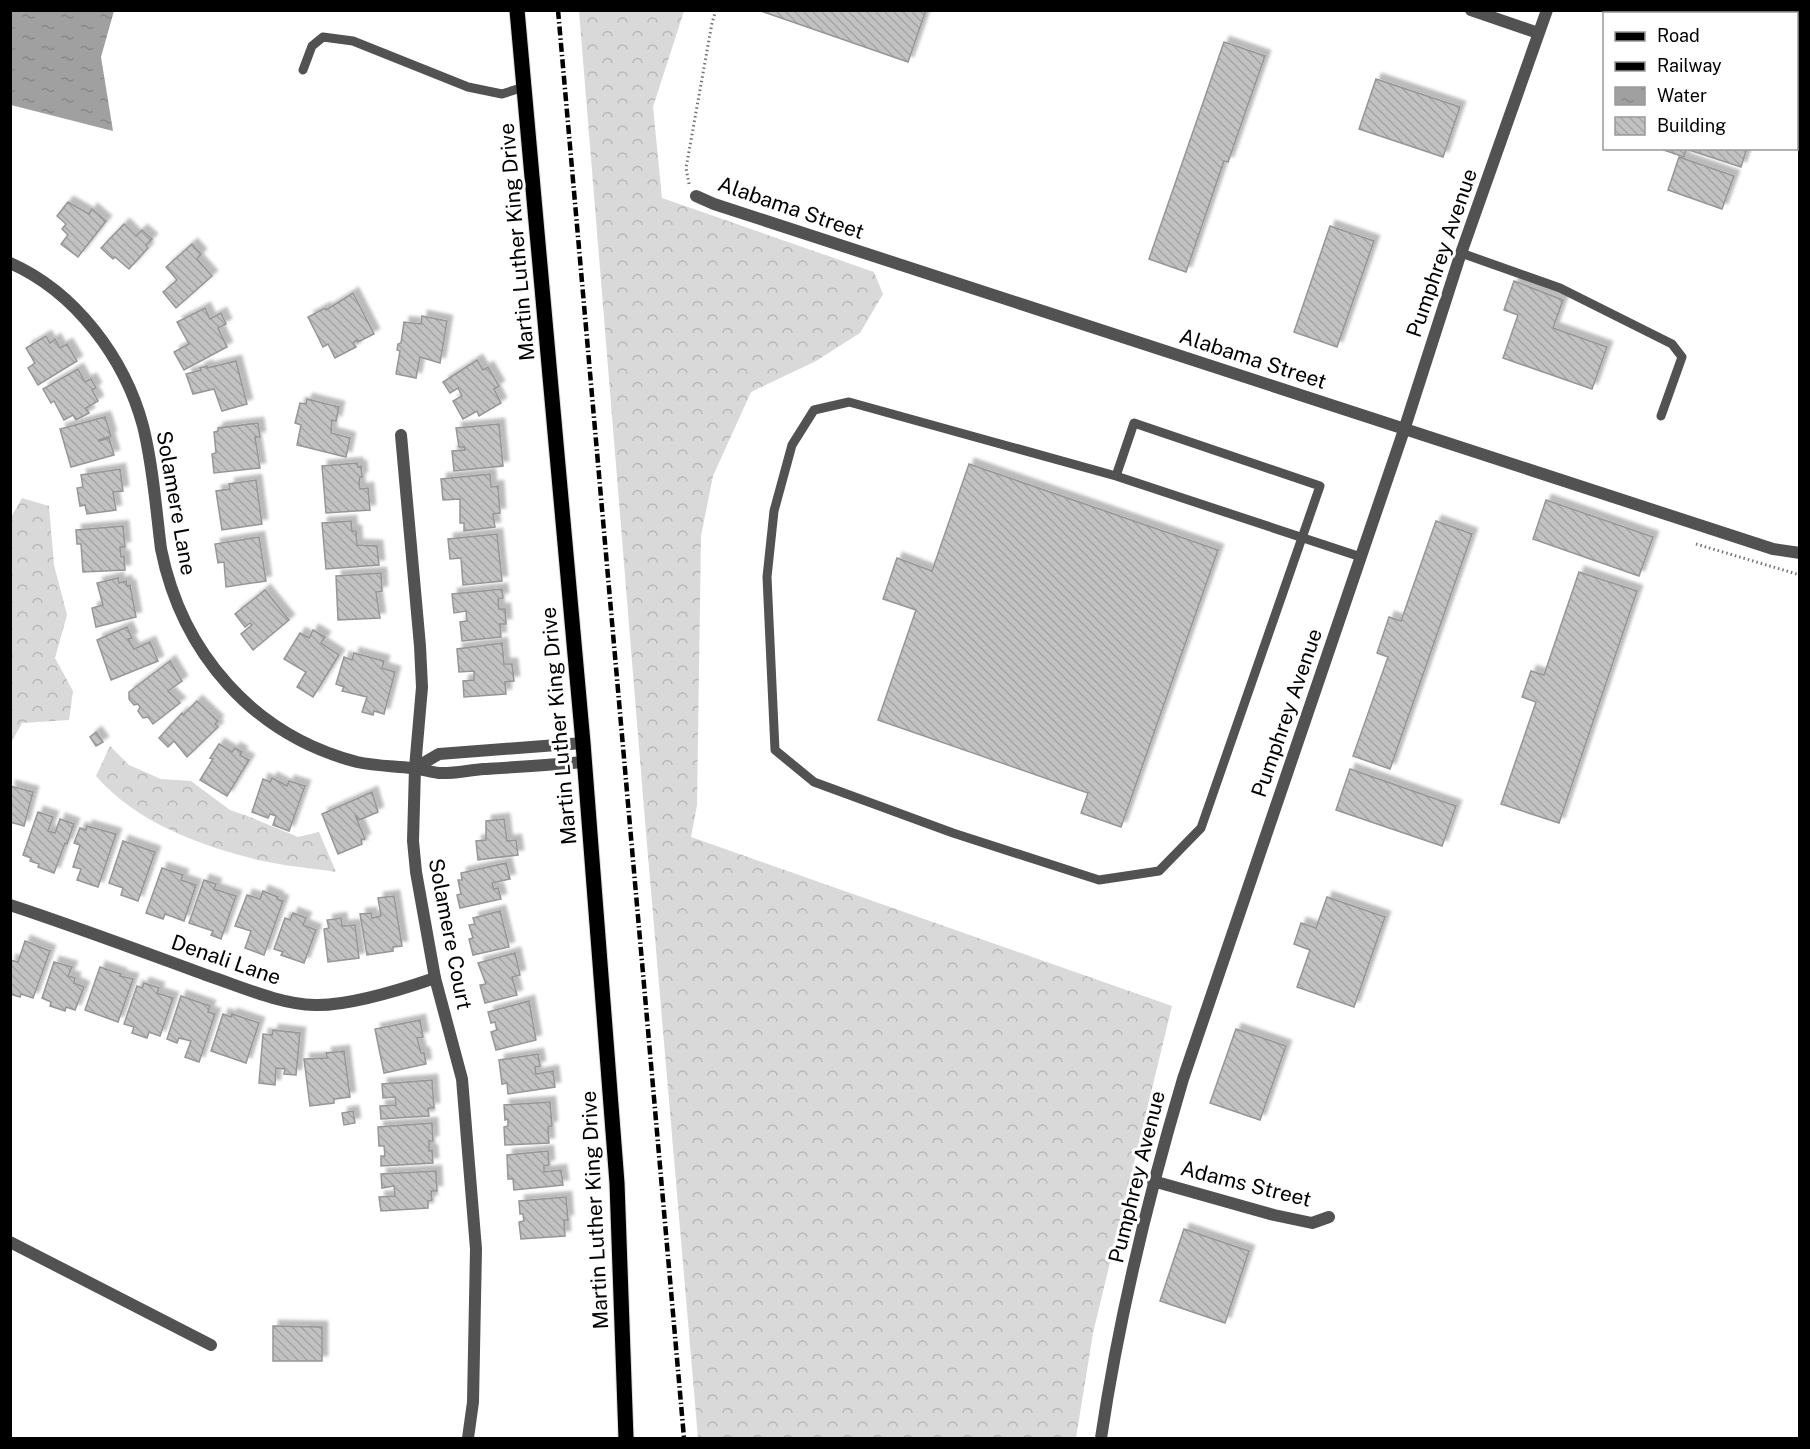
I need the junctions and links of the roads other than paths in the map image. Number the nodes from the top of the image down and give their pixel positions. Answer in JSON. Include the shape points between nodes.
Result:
{"nodes":[{"id":1,"x":517,"y":10,"type":"edge"},
{"id":2,"x":1471,"y":10,"type":"edge"},
{"id":3,"x":1547,"y":10,"type":"edge"},
{"id":4,"x":1539,"y":33,"type":"junction"},
{"id":5,"x":303,"y":70,"type":"dead end"},
{"id":6,"x":524,"y":87,"type":"junction"},
{"id":7,"x":696,"y":196,"type":"road end"},
{"id":8,"x":1461,"y":253,"type":"junction"},
{"id":9,"x":10,"y":263,"type":"edge"},
{"id":10,"x":1660,"y":416,"type":"dead end"},
{"id":11,"x":1404,"y":430,"type":"junction"},
{"id":12,"x":401,"y":435,"type":"dead end"},
{"id":13,"x":1116,"y":476,"type":"junction"},
{"id":14,"x":1302,"y":536,"type":"junction"},
{"id":15,"x":1800,"y":553,"type":"edge"},
{"id":16,"x":1361,"y":557,"type":"junction"},
{"id":17,"x":583,"y":743,"type":"junction"},
{"id":18,"x":584,"y":762,"type":"junction"},
{"id":19,"x":415,"y":768,"type":"junction"},
{"id":20,"x":10,"y":904,"type":"edge"},
{"id":21,"x":435,"y":978,"type":"junction"},
{"id":22,"x":1154,"y":1180,"type":"junction"},
{"id":23,"x":1329,"y":1217,"type":"dead end"},
{"id":24,"x":10,"y":1242,"type":"edge"},
{"id":25,"x":211,"y":1346,"type":"dead end"},
{"id":26,"x":468,"y":1438,"type":"edge"},
{"id":27,"x":626,"y":1438,"type":"edge"},
{"id":28,"x":1101,"y":1438,"type":"edge"}],
"edges":[{"from":1,"to":6,"type":"main road","name":"Martin Luther King Drive"},
{"from":2,"to":4,"type":"street"},
{"from":3,"to":4,"type":"street","name":"Pumphrey Avenue"},
{"from":4,"to":8,"type":"street","name":"Pumphrey Avenue"},
{"from":5,"to":6,"type":"lane","via":[[312,46],[323,37],[353,41],[468,87],[502,94]]},
{"from":6,"to":17,"type":"main road","name":"Martin Luther King Drive"},
{"from":7,"to":11,"type":"street","name":"Alabama Street"},
{"from":8,"to":10,"type":"lane","via":[[1560,288],[1672,344],[1682,357]]},
{"from":8,"to":11,"type":"street","name":"Pumphrey Avenue"},
{"from":9,"to":19,"type":"street","name":"Solamere Lane","via":[[39,279],[72,306],[101,339],[123,373],[144,428],[168,578],[191,633],[219,675],[249,706],[308,744],[358,762]]},
{"from":11,"to":15,"type":"street","name":"Alabama Street","via":[[1773,549]]},
{"from":11,"to":16,"type":"street","name":"Pumphrey Avenue"},
{"from":12,"to":19,"type":"street","name":"Solamere Court","via":[[422,687]]},
{"from":13,"to":14,"type":"lane"},
{"from":13,"to":14,"type":"lane","via":[[1134,423],[1320,486]]},
{"from":13,"to":14,"type":"lane","via":[[849,402],[814,410],[792,445],[774,511],[767,577],[775,750],[814,782],[953,833],[1099,880],[1159,871],[1201,828]]},
{"from":14,"to":16,"type":"lane"},
{"from":16,"to":22,"type":"street","name":"Pumphrey Avenue","via":[[1183,1079]]},
{"from":17,"to":18,"type":"main road","name":"Martin Luther King Drive"},
{"from":17,"to":19,"type":"street","via":[[439,754]]},
{"from":18,"to":19,"type":"street","name":"Solamere Lane","via":[[439,773]]},
{"from":18,"to":27,"type":"main road","name":"Martin Luther King Drive","via":[[617,1183]]},
{"from":19,"to":21,"type":"street","name":"Solamere Court","via":[[413,841]]},
{"from":20,"to":21,"type":"street","name":"Denali Lane","via":[[285,1000],[315,1005],[341,1002]]},
{"from":21,"to":26,"type":"street","name":"Solamere Court","via":[[462,1079],[476,1249],[473,1402]]},
{"from":22,"to":23,"type":"street","name":"Adams Street","via":[[1312,1223]]},
{"from":22,"to":28,"type":"street","name":"Pumphrey Avenue","via":[[1109,1383]]},
{"from":24,"to":25,"type":"street"}]}
